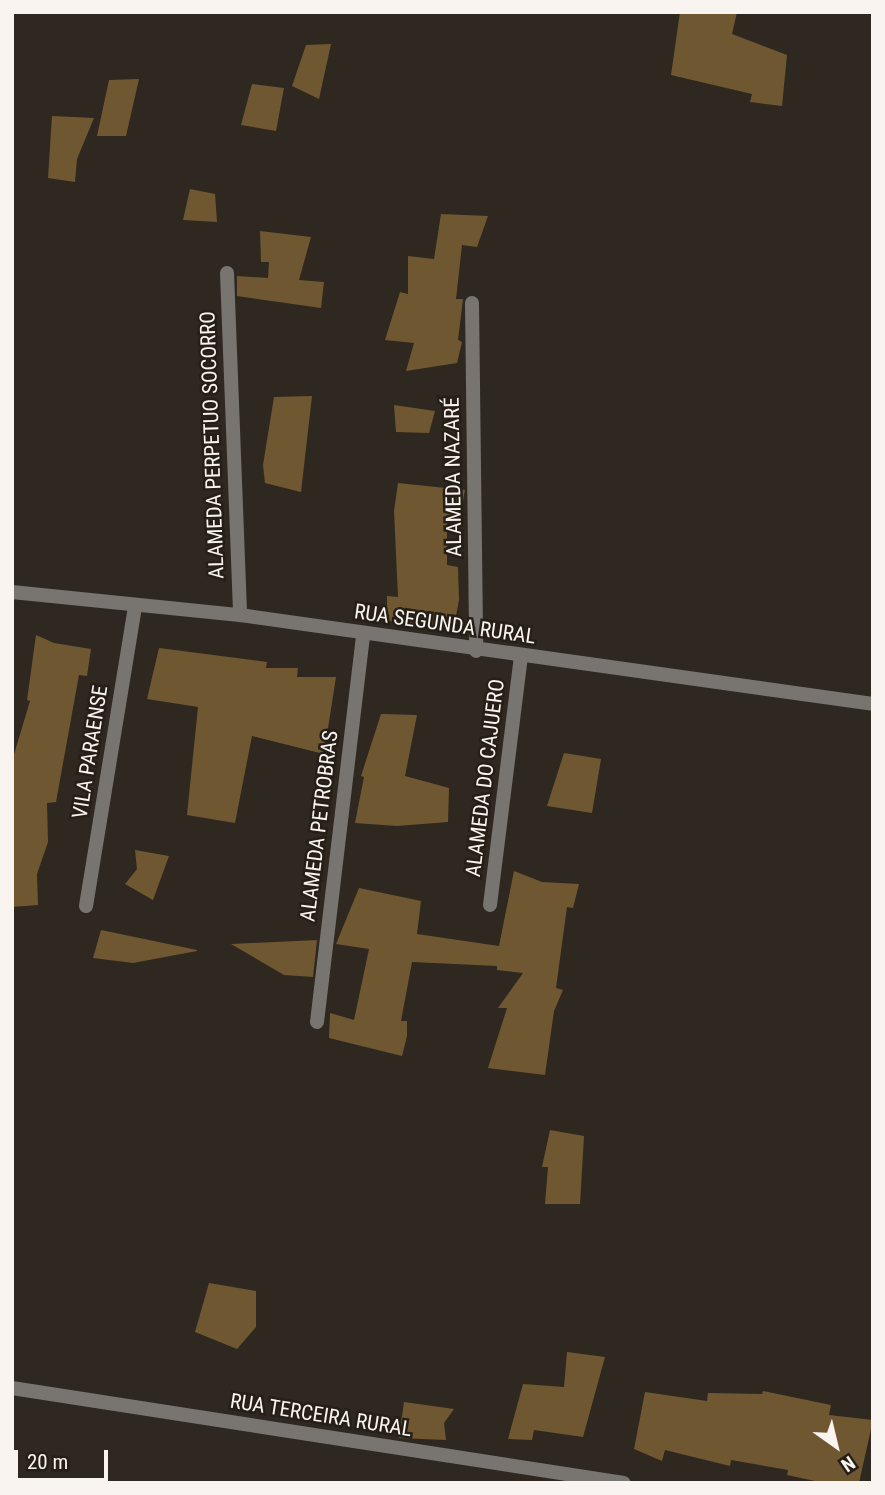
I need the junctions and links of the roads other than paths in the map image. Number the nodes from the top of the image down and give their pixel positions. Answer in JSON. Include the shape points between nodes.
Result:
{"nodes":[{"id":1,"x":227,"y":273,"type":"dead end"},
{"id":2,"x":472,"y":303,"type":"dead end"},
{"id":3,"x":12,"y":592,"type":"edge"},
{"id":4,"x":135,"y":606,"type":"junction"},
{"id":5,"x":240,"y":615,"type":"junction"},
{"id":6,"x":363,"y":635,"type":"junction"},
{"id":7,"x":476,"y":651,"type":"junction"},
{"id":8,"x":521,"y":655,"type":"junction"},
{"id":9,"x":873,"y":704,"type":"edge"},
{"id":10,"x":490,"y":905,"type":"dead end"},
{"id":11,"x":86,"y":906,"type":"dead end"},
{"id":12,"x":317,"y":1022,"type":"dead end"},
{"id":13,"x":12,"y":1388,"type":"edge"},
{"id":14,"x":550,"y":1477,"type":"edge"},
{"id":15,"x":624,"y":1483,"type":"edge"}],
"edges":[{"from":1,"to":5,"type":"street","name":"ALAMEDA PERPETUO SOCORRO"},
{"from":2,"to":7,"type":"street","name":"ALAMEDA NAZARÉ"},
{"from":3,"to":4,"type":"street","name":"RUA SEGUNDA RURAL"},
{"from":4,"to":5,"type":"street","name":"RUA SEGUNDA RURAL"},
{"from":4,"to":11,"type":"street","name":"VILA PARAENSE"},
{"from":5,"to":6,"type":"street","name":"RUA SEGUNDA RURAL"},
{"from":6,"to":7,"type":"street","name":"RUA SEGUNDA RURAL"},
{"from":6,"to":12,"type":"street","name":"ALAMEDA PETROBRAS"},
{"from":7,"to":8,"type":"street","name":"RUA SEGUNDA RURAL"},
{"from":8,"to":9,"type":"street","name":"RUA SEGUNDA RURAL"},
{"from":8,"to":10,"type":"street","name":"ALAMEDA DO CAJUERO"},
{"from":13,"to":14,"type":"street","name":"RUA TERCEIRA RURAL"},
{"from":14,"to":15,"type":"street","name":"RUA TERCEIRA RURAL"}]}
